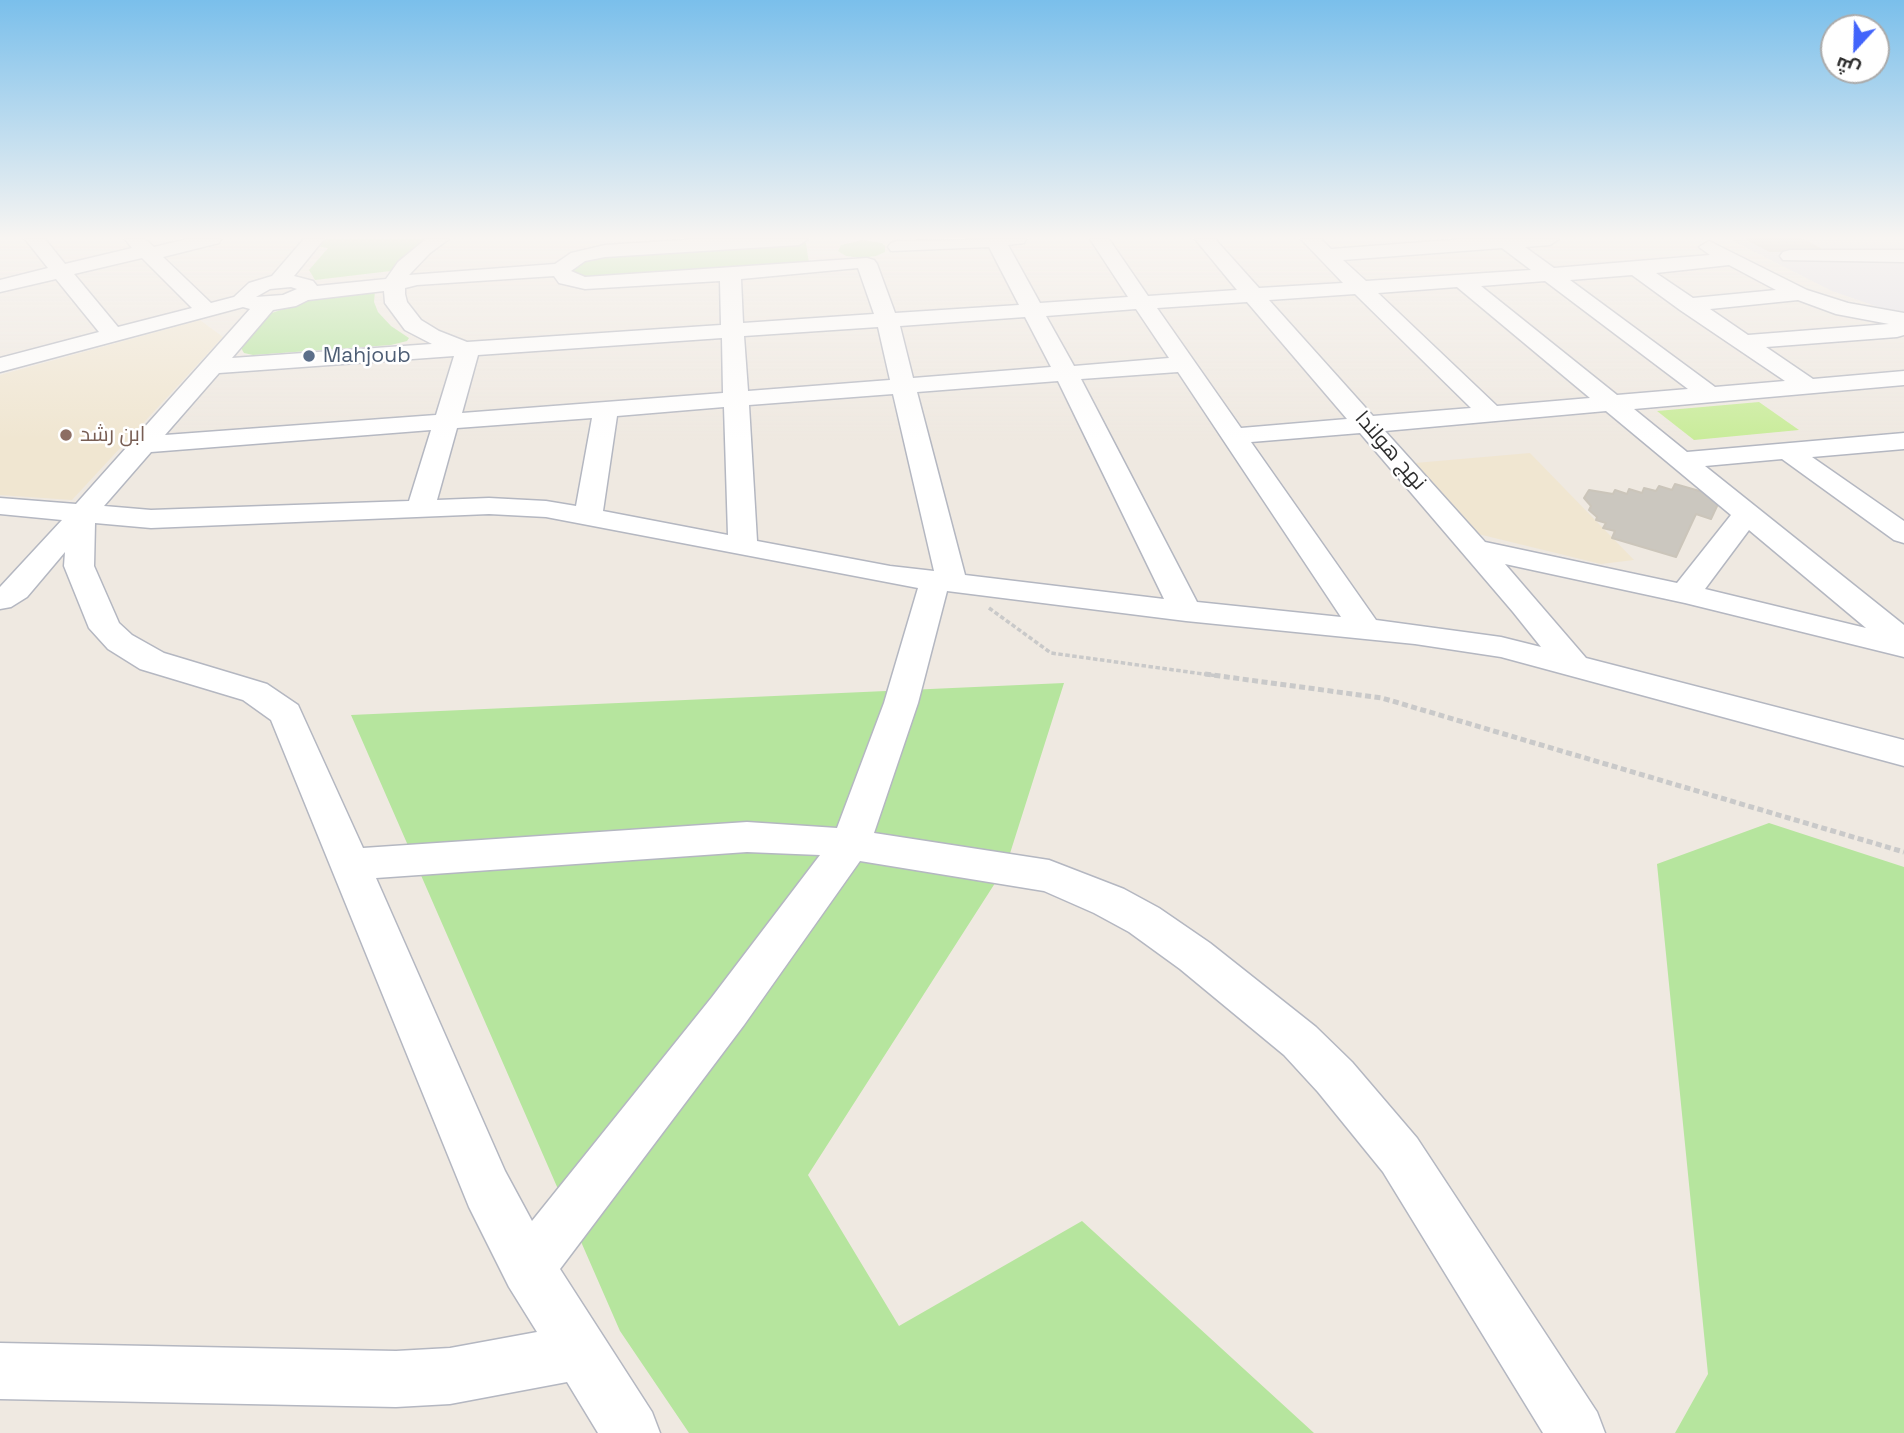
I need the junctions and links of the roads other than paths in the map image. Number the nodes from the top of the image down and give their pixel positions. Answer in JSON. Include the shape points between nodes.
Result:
{"nodes":[{"id":1,"x":89,"y":306,"type":"edge"},
{"id":2,"x":202,"y":306,"type":"edge"},
{"id":3,"x":217,"y":306,"type":"edge"},
{"id":4,"x":254,"y":306,"type":"edge"},
{"id":5,"x":398,"y":306,"type":"edge"},
{"id":6,"x":598,"y":306,"type":"edge"},
{"id":7,"x":732,"y":306,"type":"edge"},
{"id":8,"x":880,"y":306,"type":"edge"},
{"id":9,"x":1031,"y":306,"type":"edge"},
{"id":10,"x":1090,"y":306,"type":"edge"},
{"id":11,"x":1147,"y":306,"type":"edge"},
{"id":12,"x":1261,"y":306,"type":"edge"},
{"id":13,"x":1378,"y":306,"type":"edge"},
{"id":14,"x":1491,"y":306,"type":"edge"},
{"id":15,"x":1591,"y":306,"type":"edge"},
{"id":16,"x":1689,"y":306,"type":"edge"},
{"id":17,"x":1835,"y":306,"type":"edge"},
{"id":18,"x":205,"y":309,"type":"junction"},
{"id":19,"x":1033,"y":310,"type":"junction"},
{"id":20,"x":887,"y":320,"type":"junction"},
{"id":21,"x":1904,"y":320,"type":"edge"},
{"id":22,"x":1904,"y":328,"type":"edge"},
{"id":23,"x":734,"y":330,"type":"junction"},
{"id":24,"x":112,"y":334,"type":"junction"},
{"id":25,"x":431,"y":336,"type":"junction"},
{"id":26,"x":0,"y":339,"type":"edge"},
{"id":27,"x":594,"y":340,"type":"junction"},
{"id":28,"x":1744,"y":342,"type":"junction"},
{"id":29,"x":468,"y":349,"type":"junction"},
{"id":30,"x":406,"y":354,"type":"junction"},
{"id":31,"x":6,"y":363,"type":"edge"},
{"id":32,"x":1186,"y":364,"type":"junction"},
{"id":33,"x":212,"y":366,"type":"junction"},
{"id":34,"x":1067,"y":375,"type":"junction"},
{"id":35,"x":1904,"y":378,"type":"edge"},
{"id":36,"x":1808,"y":386,"type":"junction"},
{"id":37,"x":905,"y":387,"type":"junction"},
{"id":38,"x":1709,"y":394,"type":"junction"},
{"id":39,"x":736,"y":398,"type":"junction"},
{"id":40,"x":1609,"y":403,"type":"junction"},
{"id":41,"x":606,"y":409,"type":"junction"},
{"id":42,"x":1490,"y":413,"type":"junction"},
{"id":43,"x":447,"y":421,"type":"junction"},
{"id":44,"x":1367,"y":424,"type":"junction"},
{"id":45,"x":1235,"y":436,"type":"junction"},
{"id":46,"x":1903,"y":442,"type":"edge"},
{"id":47,"x":143,"y":445,"type":"junction"},
{"id":48,"x":1787,"y":451,"type":"junction"},
{"id":49,"x":1681,"y":460,"type":"junction"},
{"id":50,"x":0,"y":506,"type":"edge"},
{"id":51,"x":420,"y":509,"type":"junction"},
{"id":52,"x":82,"y":514,"type":"junction"},
{"id":53,"x":1747,"y":514,"type":"junction"},
{"id":54,"x":588,"y":516,"type":"junction"},
{"id":55,"x":1904,"y":534,"type":"edge"},
{"id":56,"x":743,"y":547,"type":"junction"},
{"id":57,"x":1475,"y":549,"type":"junction"},
{"id":58,"x":944,"y":581,"type":"junction"},
{"id":59,"x":1685,"y":594,"type":"junction"},
{"id":60,"x":0,"y":600,"type":"edge"},
{"id":61,"x":1186,"y":611,"type":"junction"},
{"id":62,"x":1365,"y":628,"type":"junction"},
{"id":63,"x":1904,"y":645,"type":"edge"},
{"id":64,"x":1573,"y":664,"type":"junction"},
{"id":65,"x":1904,"y":753,"type":"edge"},
{"id":66,"x":850,"y":845,"type":"junction"},
{"id":67,"x":352,"y":864,"type":"junction"},
{"id":68,"x":528,"y":1268,"type":"junction"},
{"id":69,"x":579,"y":1351,"type":"junction"},
{"id":70,"x":0,"y":1371,"type":"edge"},
{"id":71,"x":631,"y":1433,"type":"edge"},
{"id":72,"x":1576,"y":1433,"type":"edge"}],
"edges":[{"from":1,"to":24,"type":"street"},
{"from":2,"to":18,"type":"street"},
{"from":3,"to":18,"type":"street"},
{"from":4,"to":33,"type":"street"},
{"from":5,"to":25,"type":"street","via":[[413,326]]},
{"from":6,"to":27,"type":"street"},
{"from":7,"to":23,"type":"street"},
{"from":8,"to":20,"type":"street"},
{"from":9,"to":19,"type":"street"},
{"from":10,"to":19,"type":"street"},
{"from":11,"to":32,"type":"street"},
{"from":12,"to":44,"type":"street","name":"نهج هولندا"},
{"from":13,"to":42,"type":"street"},
{"from":14,"to":40,"type":"street"},
{"from":15,"to":38,"type":"street"},
{"from":16,"to":28,"type":"street"},
{"from":17,"to":21,"type":"street"},
{"from":18,"to":24,"type":"street"},
{"from":19,"to":20,"type":"street"},
{"from":19,"to":34,"type":"street"},
{"from":20,"to":23,"type":"street"},
{"from":20,"to":37,"type":"street"},
{"from":22,"to":28,"type":"street"},
{"from":23,"to":27,"type":"street"},
{"from":23,"to":39,"type":"street"},
{"from":24,"to":31,"type":"street"},
{"from":25,"to":29,"type":"street"},
{"from":25,"to":30,"type":"street"},
{"from":26,"to":31,"type":"street"},
{"from":27,"to":29,"type":"street"},
{"from":28,"to":36,"type":"street"},
{"from":29,"to":30,"type":"street"},
{"from":29,"to":43,"type":"street"},
{"from":30,"to":33,"type":"street"},
{"from":32,"to":34,"type":"street"},
{"from":32,"to":45,"type":"street"},
{"from":33,"to":47,"type":"street"},
{"from":34,"to":37,"type":"street"},
{"from":34,"to":61,"type":"street"},
{"from":35,"to":36,"type":"street"},
{"from":36,"to":38,"type":"street"},
{"from":37,"to":39,"type":"street"},
{"from":37,"to":58,"type":"street"},
{"from":38,"to":40,"type":"street"},
{"from":39,"to":41,"type":"street"},
{"from":39,"to":56,"type":"street"},
{"from":40,"to":42,"type":"street"},
{"from":40,"to":49,"type":"street"},
{"from":41,"to":43,"type":"street"},
{"from":41,"to":54,"type":"street"},
{"from":42,"to":44,"type":"street"},
{"from":43,"to":47,"type":"street"},
{"from":43,"to":51,"type":"street"},
{"from":44,"to":45,"type":"street"},
{"from":44,"to":57,"type":"street","name":"نهج هولندا"},
{"from":45,"to":62,"type":"street"},
{"from":46,"to":48,"type":"street"},
{"from":47,"to":52,"type":"street"},
{"from":48,"to":49,"type":"street"},
{"from":48,"to":55,"type":"street"},
{"from":49,"to":53,"type":"street"},
{"from":50,"to":52,"type":"street"},
{"from":51,"to":52,"type":"street","via":[[195,519]]},
{"from":51,"to":54,"type":"street","via":[[517,507]]},
{"from":52,"to":60,"type":"street","via":[[16,590]]},
{"from":52,"to":67,"type":"street","via":[[79,566],[106,628],[152,661],[255,692],[286,713]]},
{"from":53,"to":59,"type":"street"},
{"from":53,"to":63,"type":"street"},
{"from":54,"to":56,"type":"street"},
{"from":56,"to":58,"type":"street"},
{"from":57,"to":59,"type":"street"},
{"from":57,"to":64,"type":"street","name":"نهج هولندا"},
{"from":58,"to":61,"type":"street"},
{"from":58,"to":66,"type":"street"},
{"from":59,"to":63,"type":"street"},
{"from":61,"to":62,"type":"street"},
{"from":62,"to":64,"type":"street"},
{"from":64,"to":65,"type":"street"},
{"from":66,"to":67,"type":"street","via":[[747,837]]},
{"from":66,"to":68,"type":"street"},
{"from":66,"to":72,"type":"street","via":[[1017,870],[1075,886],[1144,920],[1260,1008],[1335,1077],[1400,1155]]},
{"from":67,"to":68,"type":"street","via":[[487,1189]]},
{"from":68,"to":69,"type":"street"},
{"from":69,"to":70,"type":"street","via":[[473,1373],[397,1379]]},
{"from":69,"to":71,"type":"street"}]}
